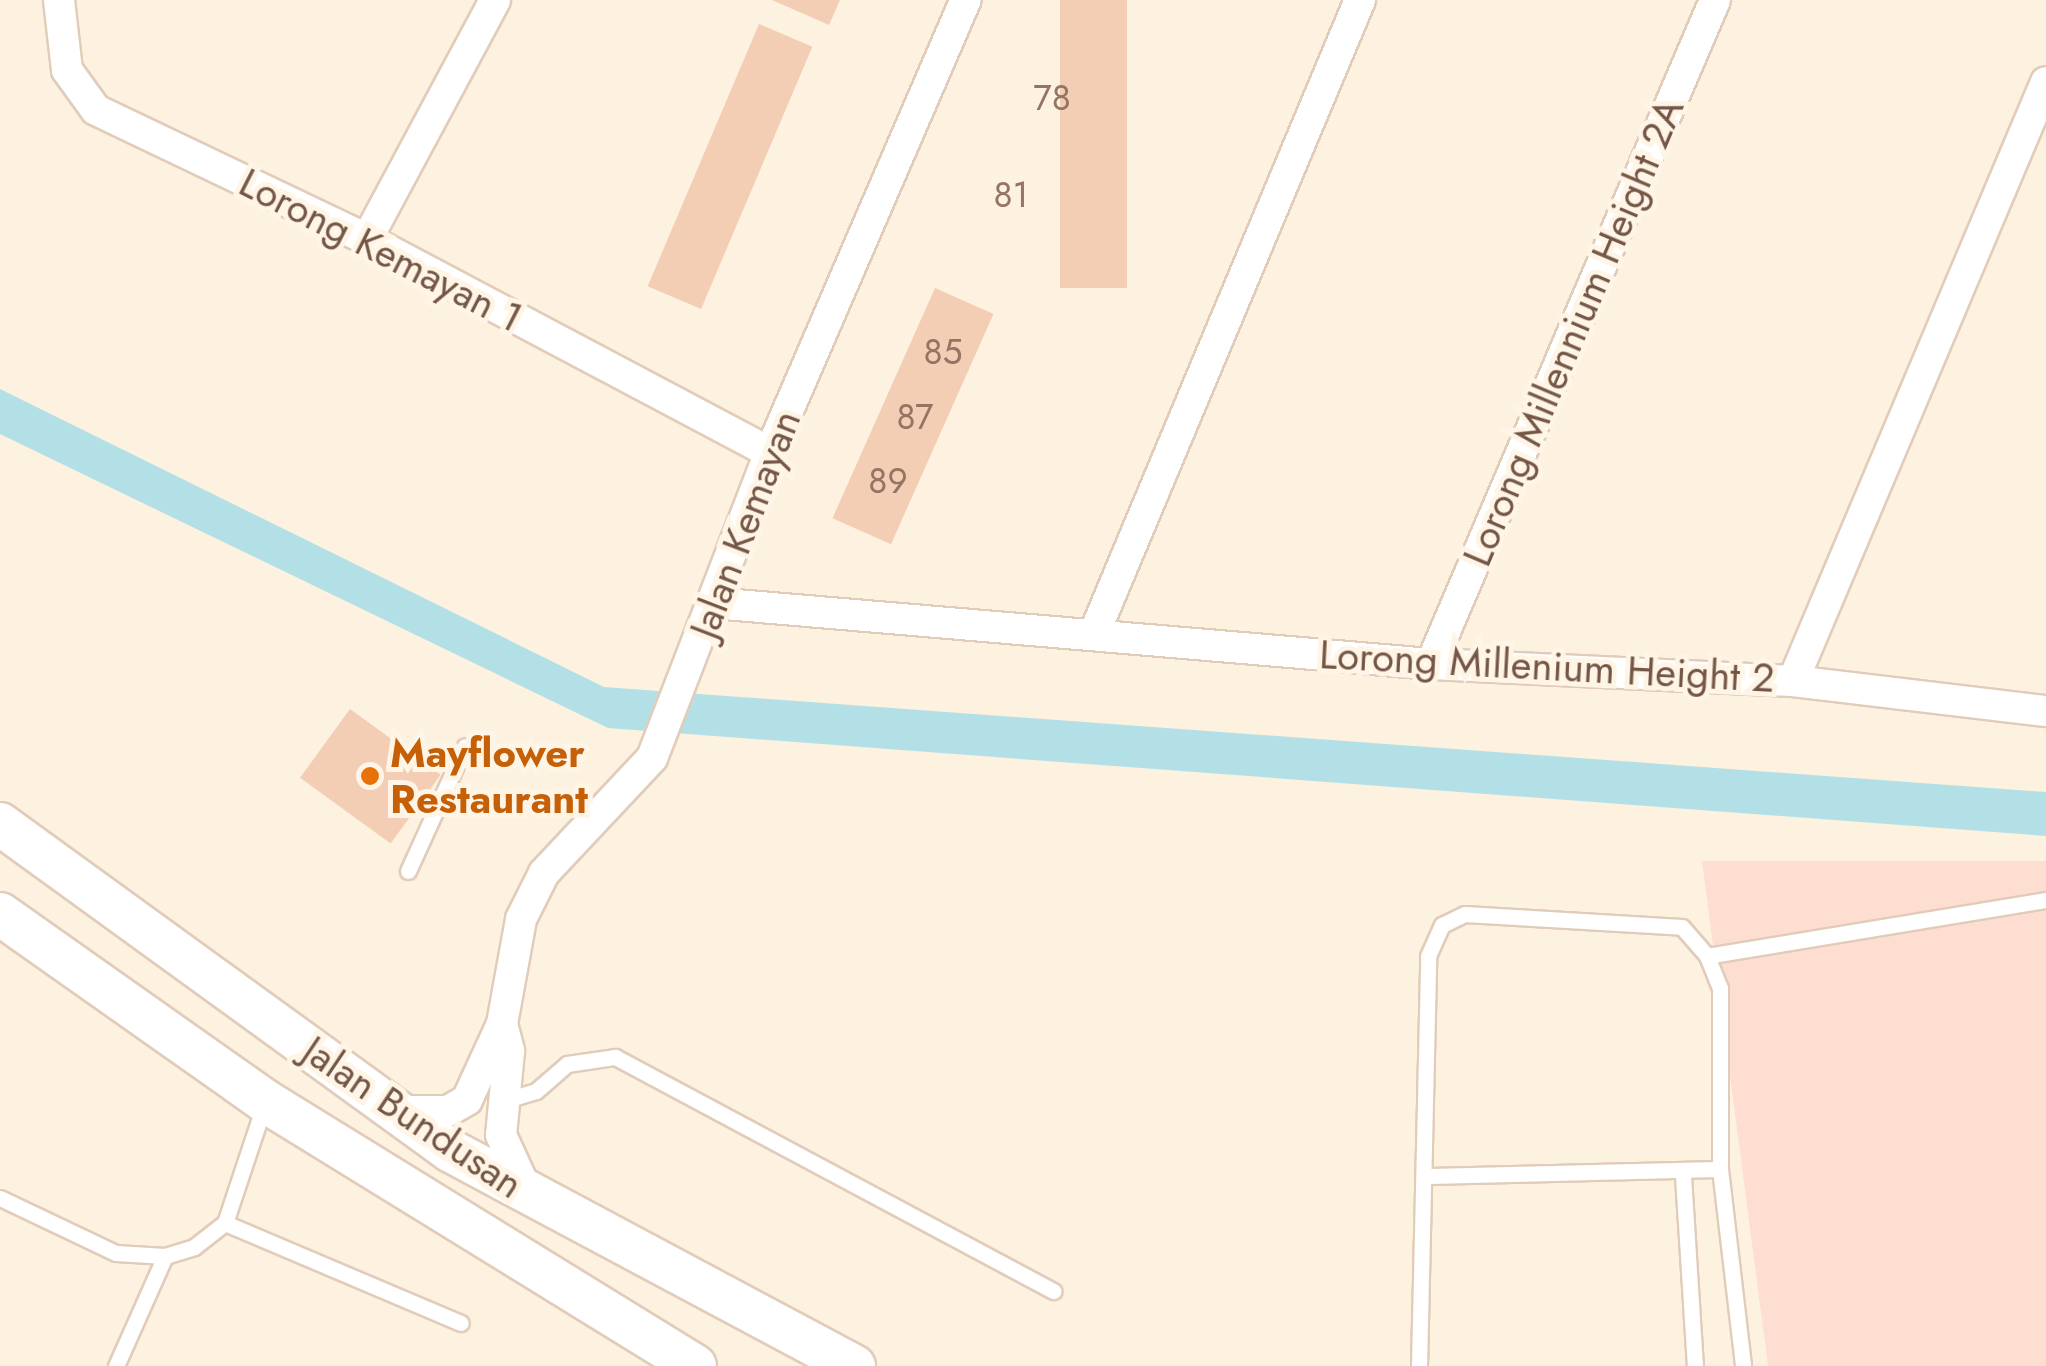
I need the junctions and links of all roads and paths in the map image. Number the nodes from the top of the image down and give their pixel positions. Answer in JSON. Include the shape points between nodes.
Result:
{"nodes":[{"id":1,"x":59,"y":0,"type":"edge"},
{"id":2,"x":495,"y":0,"type":"edge"},
{"id":3,"x":966,"y":0,"type":"edge"},
{"id":4,"x":1360,"y":0,"type":"edge"},
{"id":5,"x":1715,"y":0,"type":"edge"},
{"id":6,"x":2046,"y":82,"type":"edge"},
{"id":7,"x":368,"y":239,"type":"junction"},
{"id":8,"x":770,"y":452,"type":"junction"},
{"id":9,"x":713,"y":603,"type":"junction"},
{"id":10,"x":1094,"y":634,"type":"junction"},
{"id":11,"x":1432,"y":664,"type":"junction"},
{"id":12,"x":1793,"y":681,"type":"junction"},
{"id":13,"x":2046,"y":712,"type":"edge"},
{"id":14,"x":465,"y":746,"type":"dead end"},
{"id":15,"x":0,"y":824,"type":"edge"},
{"id":16,"x":408,"y":871,"type":"dead end"},
{"id":17,"x":2046,"y":900,"type":"edge"},
{"id":18,"x":0,"y":914,"type":"edge"},
{"id":19,"x":1707,"y":956,"type":"junction"},
{"id":20,"x":502,"y":1024,"type":"junction"},
{"id":21,"x":265,"y":1101,"type":"junction"},
{"id":22,"x":499,"y":1102,"type":"junction"},
{"id":23,"x":396,"y":1111,"type":"junction"},
{"id":24,"x":1720,"y":1169,"type":"junction"},
{"id":25,"x":1427,"y":1176,"type":"junction"},
{"id":26,"x":1684,"y":1176,"type":"junction"},
{"id":27,"x":529,"y":1196,"type":"junction"},
{"id":28,"x":0,"y":1198,"type":"edge"},
{"id":29,"x":226,"y":1224,"type":"junction"},
{"id":30,"x":165,"y":1256,"type":"junction"},
{"id":31,"x":1053,"y":1292,"type":"dead end"},
{"id":32,"x":461,"y":1323,"type":"dead end"},
{"id":33,"x":116,"y":1366,"type":"edge"},
{"id":34,"x":695,"y":1366,"type":"edge"},
{"id":35,"x":854,"y":1366,"type":"edge"},
{"id":36,"x":1419,"y":1366,"type":"edge"},
{"id":37,"x":1696,"y":1366,"type":"edge"},
{"id":38,"x":1742,"y":1366,"type":"edge"}],
"edges":[{"from":1,"to":7,"type":"street","name":"Lorong Kemayan 1","via":[[67,70],[96,110]]},
{"from":2,"to":7,"type":"street"},
{"from":3,"to":8,"type":"street","name":"Jalan Kemayan"},
{"from":4,"to":10,"type":"street"},
{"from":5,"to":11,"type":"street","name":"Lorong Millennium Height 2A"},
{"from":6,"to":12,"type":"street","name":"Lorong Millenium Height 2"},
{"from":7,"to":8,"type":"street","name":"Lorong Kemayan 1"},
{"from":8,"to":9,"type":"street","name":"Jalan Kemayan"},
{"from":9,"to":10,"type":"street","name":"Lorong Millenium Height 2"},
{"from":9,"to":20,"type":"street","name":"Jalan Kemayan","via":[[661,740],[544,873],[522,918]]},
{"from":10,"to":11,"type":"street","name":"Lorong Millenium Height 2"},
{"from":11,"to":12,"type":"street","name":"Lorong Millenium Height 2"},
{"from":12,"to":13,"type":"street"},
{"from":14,"to":16,"type":"lane"},
{"from":15,"to":23,"type":"main road","name":"Jalan Bundusan"},
{"from":17,"to":19,"type":"lane"},
{"from":18,"to":21,"type":"main road","name":"Jalan Bundusan"},
{"from":19,"to":24,"type":"lane","via":[[1720,988]]},
{"from":19,"to":25,"type":"lane","via":[[1682,926],[1466,914],[1442,925],[1428,956]]},
{"from":20,"to":22,"type":"street","via":[[509,1051]]},
{"from":20,"to":23,"type":"street","via":[[466,1100],[448,1111]]},
{"from":21,"to":29,"type":"lane"},
{"from":21,"to":34,"type":"main road","name":"Jalan Bundusan"},
{"from":22,"to":27,"type":"street","via":[[501,1135]]},
{"from":22,"to":31,"type":"lane","via":[[536,1091],[567,1064],[615,1058]]},
{"from":23,"to":27,"type":"main road","name":"Jalan Bundusan"},
{"from":24,"to":26,"type":"lane"},
{"from":24,"to":38,"type":"lane"},
{"from":25,"to":26,"type":"lane"},
{"from":25,"to":36,"type":"lane"},
{"from":26,"to":37,"type":"lane"},
{"from":27,"to":35,"type":"main road","name":"Jalan Bundusan"},
{"from":28,"to":30,"type":"lane","via":[[116,1253]]},
{"from":29,"to":30,"type":"lane"},
{"from":29,"to":32,"type":"lane"},
{"from":30,"to":33,"type":"lane"}]}
